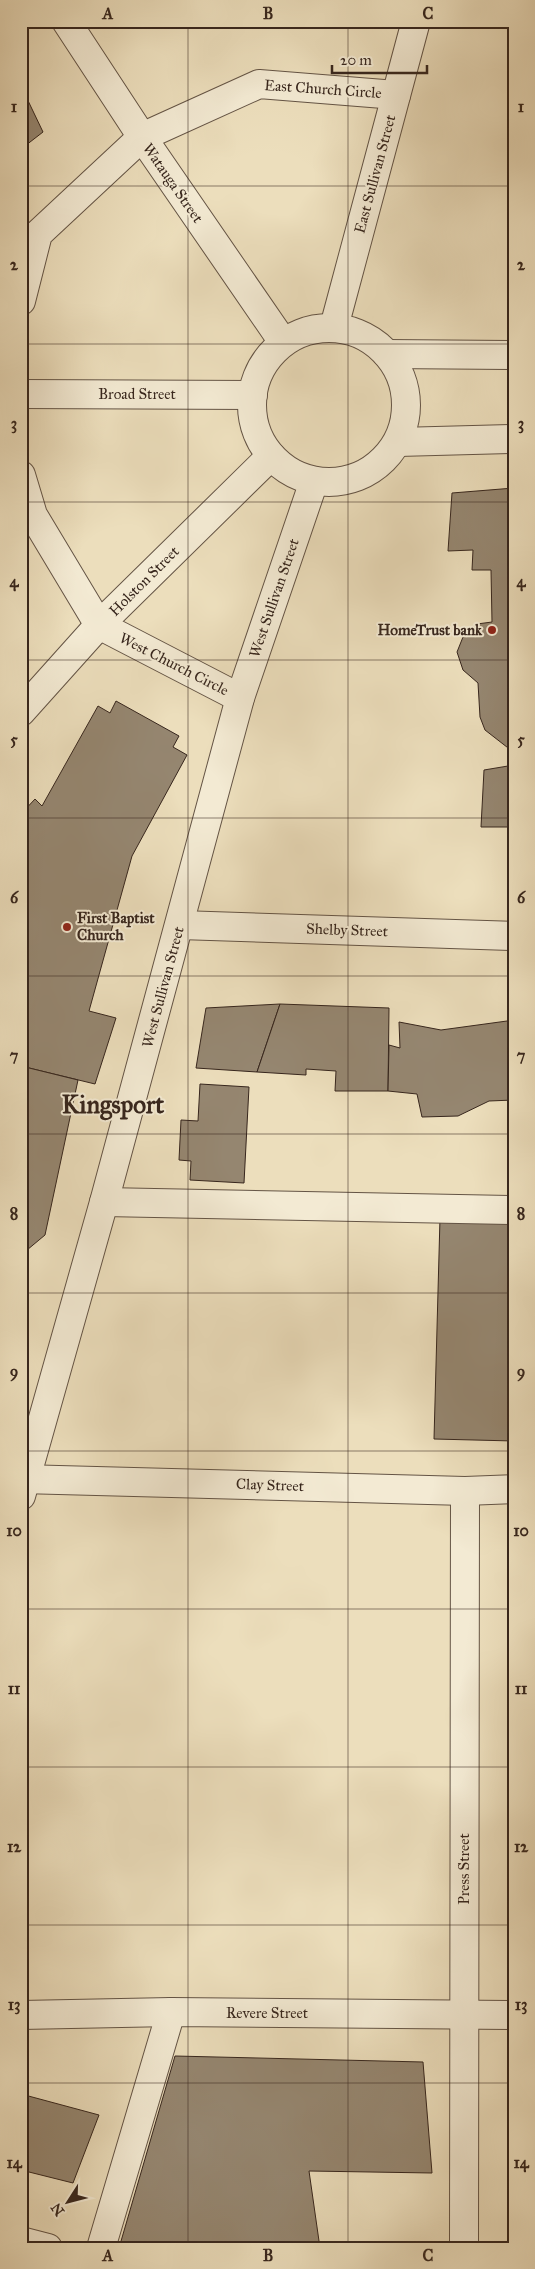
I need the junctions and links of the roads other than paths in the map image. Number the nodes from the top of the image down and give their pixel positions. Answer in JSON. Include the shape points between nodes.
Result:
{"nodes":[{"id":1,"x":66,"y":21,"type":"edge"},
{"id":2,"x":416,"y":21,"type":"edge"},
{"id":3,"x":396,"y":95,"type":"junction"},
{"id":4,"x":142,"y":137,"type":"junction"},
{"id":5,"x":21,"y":301,"type":"edge"},
{"id":6,"x":334,"y":327,"type":"junction"},
{"id":7,"x":283,"y":342,"type":"junction"},
{"id":8,"x":387,"y":354,"type":"junction"},
{"id":9,"x":514,"y":355,"type":"edge"},
{"id":10,"x":21,"y":394,"type":"edge"},
{"id":11,"x":253,"y":395,"type":"junction"},
{"id":12,"x":514,"y":439,"type":"edge"},
{"id":13,"x":398,"y":442,"type":"junction"},
{"id":14,"x":271,"y":456,"type":"junction"},
{"id":15,"x":21,"y":475,"type":"edge"},
{"id":16,"x":314,"y":481,"type":"junction"},
{"id":17,"x":99,"y":625,"type":"junction"},
{"id":18,"x":240,"y":698,"type":"junction"},
{"id":19,"x":21,"y":712,"type":"edge"},
{"id":20,"x":180,"y":925,"type":"junction"},
{"id":21,"x":514,"y":936,"type":"edge"},
{"id":22,"x":104,"y":1202,"type":"junction"},
{"id":23,"x":514,"y":1210,"type":"edge"},
{"id":24,"x":23,"y":1484,"type":"edge"},
{"id":25,"x":514,"y":1489,"type":"edge"},
{"id":26,"x":465,"y":1490,"type":"junction"},
{"id":27,"x":171,"y":2012,"type":"junction"},
{"id":28,"x":464,"y":2014,"type":"junction"},
{"id":29,"x":21,"y":2015,"type":"edge"},
{"id":30,"x":514,"y":2015,"type":"edge"},
{"id":31,"x":101,"y":2248,"type":"edge"},
{"id":32,"x":464,"y":2248,"type":"edge"}],
"edges":[{"from":1,"to":4,"type":"street","name":"Watauga Street"},
{"from":2,"to":3,"type":"street","name":"East Sullivan Street"},
{"from":3,"to":4,"type":"street","name":"East Church Circle","via":[[259,84]]},
{"from":3,"to":6,"type":"street","name":"East Sullivan Street"},
{"from":4,"to":5,"type":"street","name":"East Church Circle","via":[[38,234]]},
{"from":4,"to":7,"type":"street","name":"Watauga Street"},
{"from":6,"to":7,"type":"street","via":[[316,328]]},
{"from":6,"to":8,"type":"street","via":[[354,331],[372,340]]},
{"from":7,"to":11,"type":"street","via":[[261,369]]},
{"from":8,"to":9,"type":"street"},
{"from":8,"to":13,"type":"street","via":[[400,374],[406,396],[405,420]]},
{"from":10,"to":11,"type":"street","name":"Broad Street"},
{"from":11,"to":14,"type":"street","via":[[253,417],[259,437]]},
{"from":12,"to":13,"type":"street"},
{"from":13,"to":16,"type":"street","via":[[383,461],[362,475],[339,482]]},
{"from":14,"to":16,"type":"street","via":[[290,472]]},
{"from":14,"to":17,"type":"street","name":"Holston Street"},
{"from":15,"to":17,"type":"street","via":[[33,515]]},
{"from":16,"to":18,"type":"street","name":"West Sullivan Street"},
{"from":17,"to":18,"type":"street","name":"West Church Circle"},
{"from":17,"to":19,"type":"street","name":"Holston Street"},
{"from":18,"to":20,"type":"street","name":"West Sullivan Street"},
{"from":20,"to":21,"type":"street","name":"Shelby Street"},
{"from":20,"to":22,"type":"street","name":"West Sullivan Street"},
{"from":22,"to":23,"type":"street"},
{"from":22,"to":24,"type":"street","name":"West Sullivan Street"},
{"from":24,"to":26,"type":"street","name":"Clay Street"},
{"from":25,"to":26,"type":"street","name":"Clay Street"},
{"from":26,"to":28,"type":"street","name":"Press Street"},
{"from":27,"to":28,"type":"street","name":"Revere Street"},
{"from":27,"to":29,"type":"street","name":"Revere Street"},
{"from":27,"to":31,"type":"street"},
{"from":28,"to":30,"type":"street","name":"Revere Street"},
{"from":28,"to":32,"type":"street","name":"Press Street"}]}
